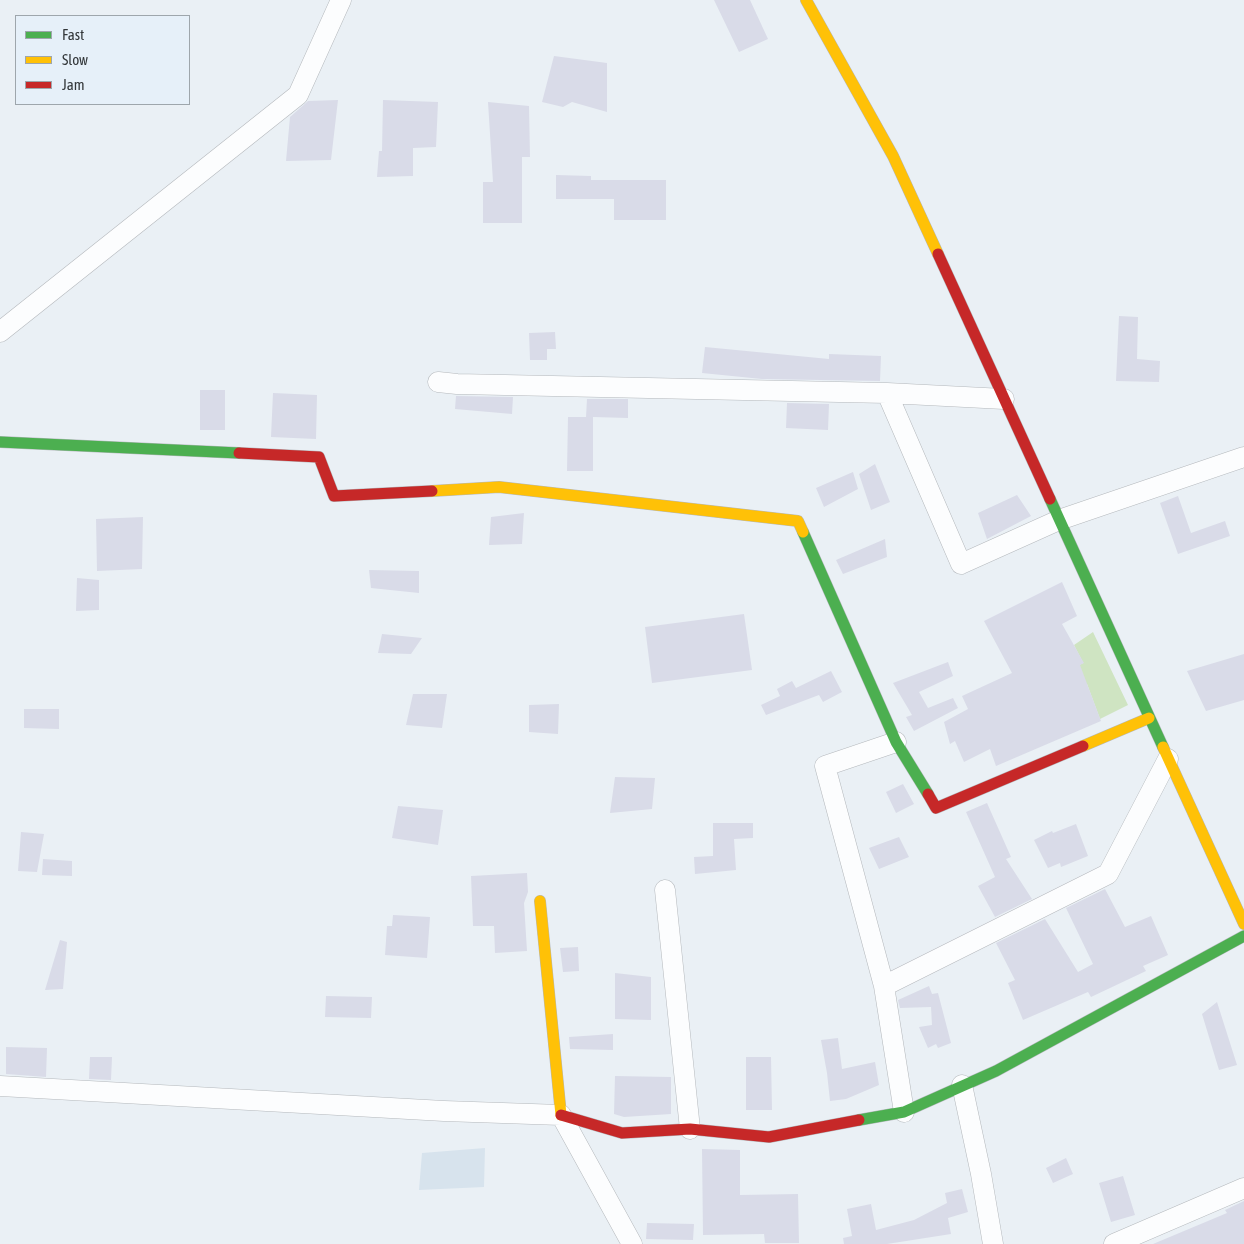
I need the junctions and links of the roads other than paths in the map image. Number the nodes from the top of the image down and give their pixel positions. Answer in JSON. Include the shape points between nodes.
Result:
{"nodes":[{"id":1,"x":341,"y":0,"type":"edge"},
{"id":2,"x":806,"y":0,"type":"edge"},
{"id":3,"x":0,"y":332,"type":"edge"},
{"id":4,"x":438,"y":382,"type":"dead end"},
{"id":5,"x":887,"y":393,"type":"junction"},
{"id":6,"x":1004,"y":399,"type":"junction"},
{"id":7,"x":0,"y":442,"type":"edge"},
{"id":8,"x":1244,"y":457,"type":"edge"},
{"id":9,"x":1059,"y":520,"type":"junction"},
{"id":10,"x":1149,"y":718,"type":"junction"},
{"id":11,"x":896,"y":742,"type":"junction"},
{"id":12,"x":1168,"y":759,"type":"junction"},
{"id":13,"x":665,"y":890,"type":"dead end"},
{"id":14,"x":540,"y":901,"type":"dead end"},
{"id":15,"x":1244,"y":924,"type":"edge"},
{"id":16,"x":1244,"y":936,"type":"edge"},
{"id":17,"x":884,"y":986,"type":"junction"},
{"id":18,"x":962,"y":1085,"type":"junction"},
{"id":19,"x":0,"y":1086,"type":"edge"},
{"id":20,"x":904,"y":1112,"type":"junction"},
{"id":21,"x":561,"y":1115,"type":"junction"},
{"id":22,"x":690,"y":1128,"type":"junction"},
{"id":23,"x":1244,"y":1188,"type":"edge"},
{"id":24,"x":632,"y":1244,"type":"edge"},
{"id":25,"x":993,"y":1244,"type":"edge"},
{"id":26,"x":1114,"y":1244,"type":"edge"}],
"edges":[{"from":1,"to":3,"type":"street","via":[[298,95]]},
{"from":2,"to":6,"type":"street","via":[[893,156]]},
{"from":4,"to":5,"type":"street"},
{"from":5,"to":6,"type":"street"},
{"from":5,"to":9,"type":"street","via":[[961,564]]},
{"from":6,"to":9,"type":"street"},
{"from":7,"to":11,"type":"street","via":[[319,457],[334,496],[499,487],[798,521]]},
{"from":8,"to":9,"type":"street"},
{"from":9,"to":10,"type":"street"},
{"from":10,"to":11,"type":"street","via":[[936,808]]},
{"from":10,"to":12,"type":"street"},
{"from":11,"to":17,"type":"street","via":[[825,766]]},
{"from":12,"to":15,"type":"street"},
{"from":12,"to":17,"type":"street","via":[[1108,874]]},
{"from":13,"to":22,"type":"street"},
{"from":14,"to":21,"type":"street"},
{"from":16,"to":18,"type":"street","via":[[996,1071]]},
{"from":17,"to":20,"type":"street"},
{"from":18,"to":20,"type":"street"},
{"from":18,"to":25,"type":"street"},
{"from":19,"to":21,"type":"street"},
{"from":20,"to":22,"type":"street","via":[[769,1137]]},
{"from":21,"to":22,"type":"street","via":[[622,1133]]},
{"from":21,"to":24,"type":"street"},
{"from":23,"to":26,"type":"street"}]}
